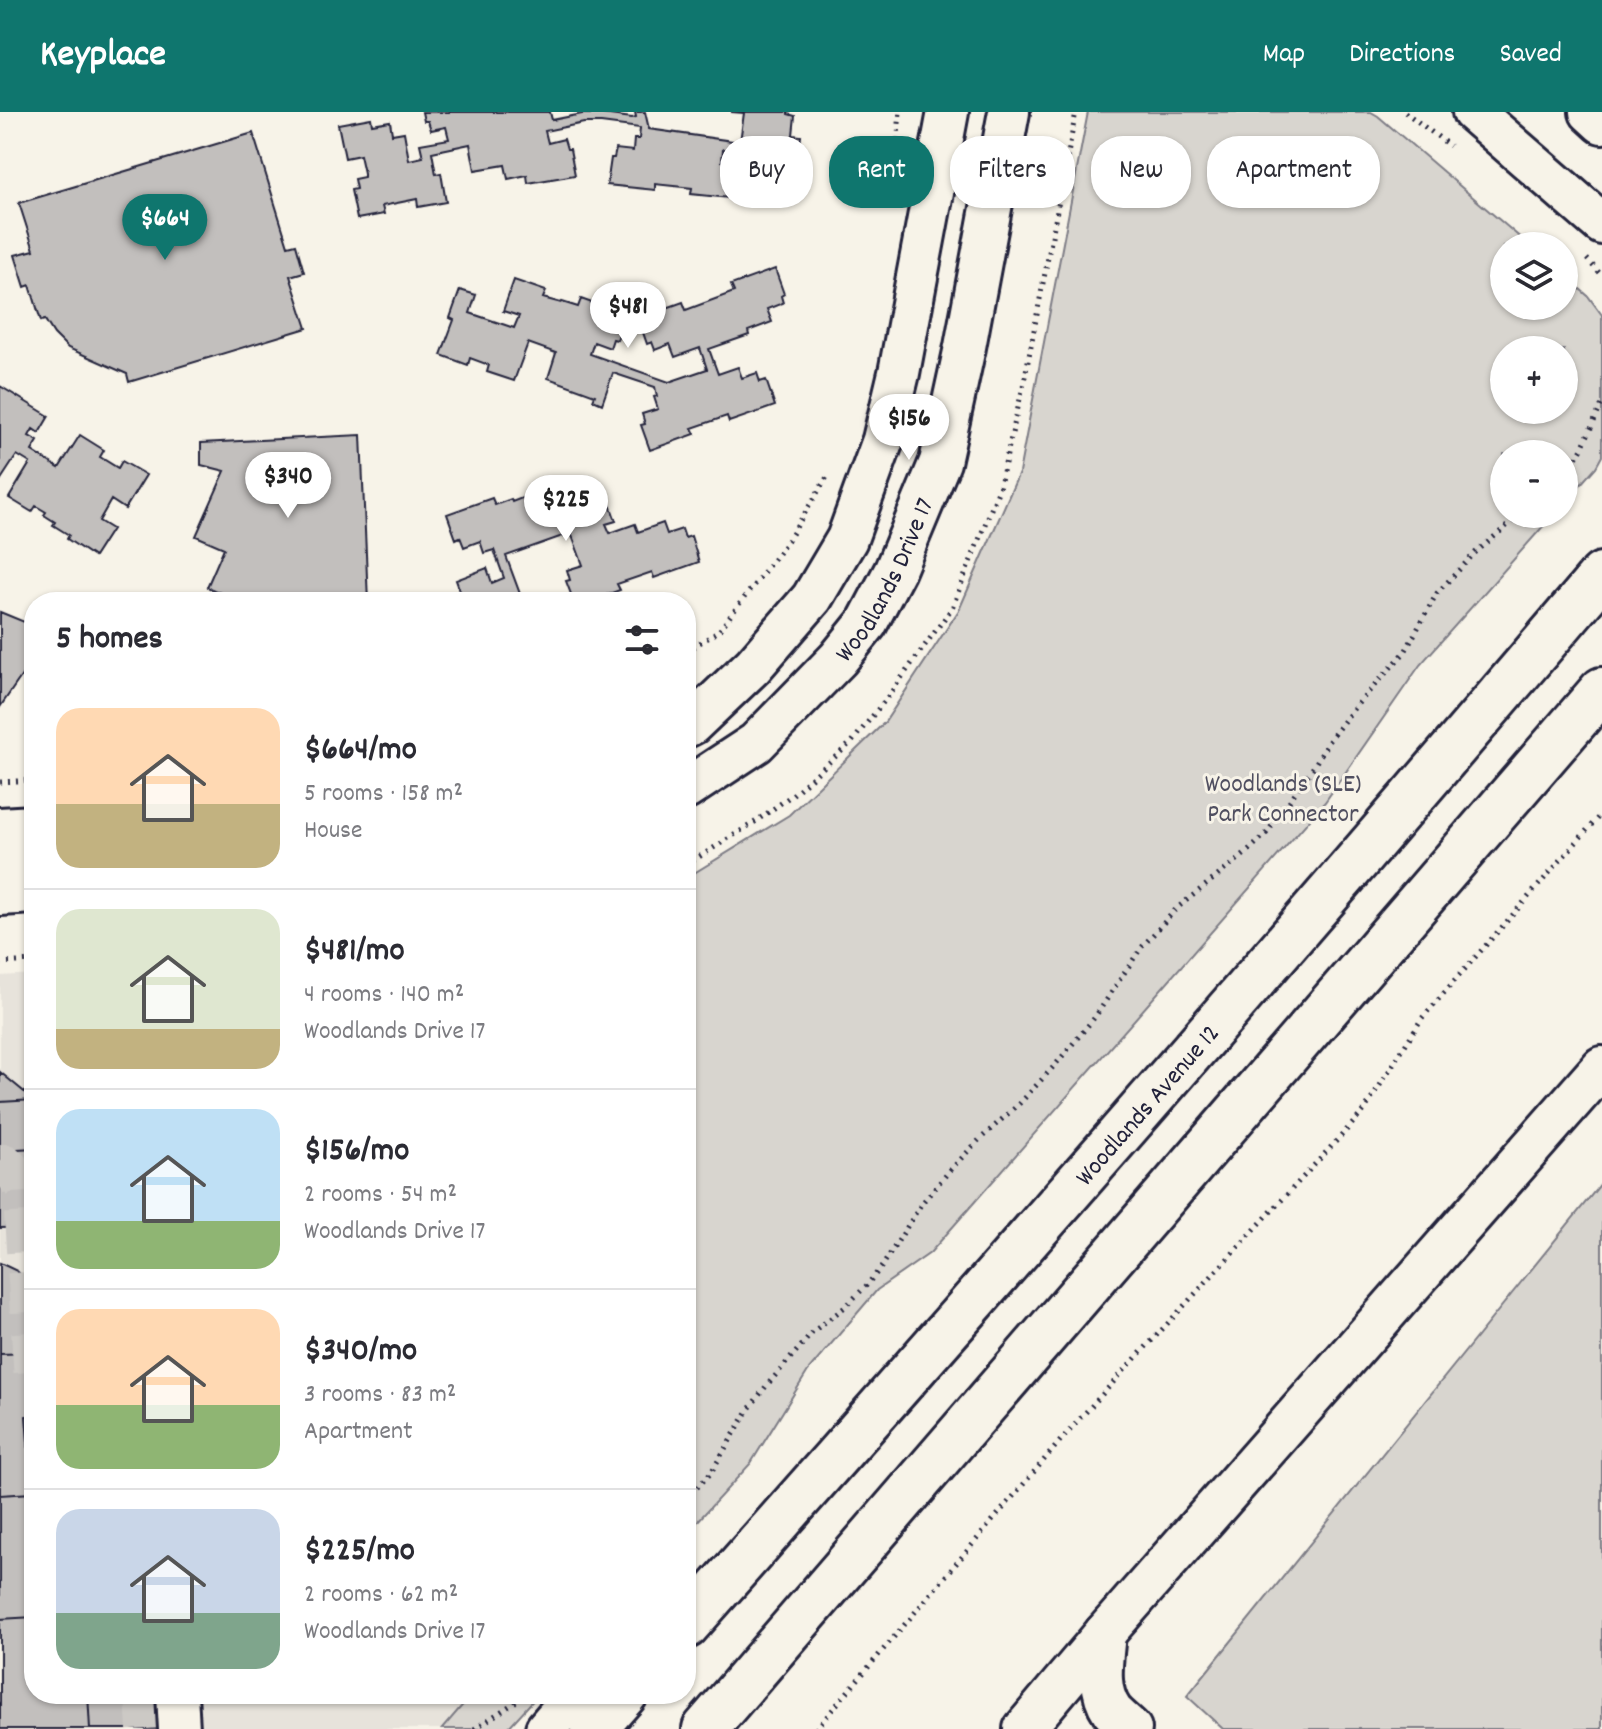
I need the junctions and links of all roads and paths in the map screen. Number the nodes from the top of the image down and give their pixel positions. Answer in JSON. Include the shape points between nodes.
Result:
{"nodes":[{"id":1,"x":900,"y":112,"type":"edge"},
{"id":2,"x":948,"y":112,"type":"edge"},
{"id":3,"x":1009,"y":112,"type":"edge"},
{"id":4,"x":1473,"y":112,"type":"edge"},
{"id":5,"x":1590,"y":112,"type":"edge"},
{"id":6,"x":1602,"y":123,"type":"edge"},
{"id":7,"x":888,"y":213,"type":"dead end"},
{"id":8,"x":1602,"y":224,"type":"edge"},
{"id":9,"x":1602,"y":404,"type":"edge"},
{"id":10,"x":1578,"y":455,"type":"edge"},
{"id":11,"x":834,"y":465,"type":"dead end"},
{"id":12,"x":1504,"y":528,"type":"edge"},
{"id":13,"x":1602,"y":575,"type":"edge"},
{"id":14,"x":696,"y":645,"type":"edge"},
{"id":15,"x":838,"y":659,"type":"junction"},
{"id":16,"x":1602,"y":690,"type":"edge"},
{"id":17,"x":696,"y":719,"type":"edge"},
{"id":18,"x":696,"y":722,"type":"edge"},
{"id":19,"x":24,"y":781,"type":"edge"},
{"id":20,"x":0,"y":782,"type":"edge"},
{"id":21,"x":696,"y":782,"type":"edge"},
{"id":22,"x":1602,"y":813,"type":"edge"},
{"id":23,"x":24,"y":827,"type":"edge"},
{"id":24,"x":0,"y":828,"type":"edge"},
{"id":25,"x":0,"y":861,"type":"edge"},
{"id":26,"x":24,"y":862,"type":"edge"},
{"id":27,"x":24,"y":894,"type":"edge"},
{"id":28,"x":0,"y":895,"type":"edge"},
{"id":29,"x":24,"y":962,"type":"edge"},
{"id":30,"x":0,"y":963,"type":"edge"},
{"id":31,"x":1602,"y":1067,"type":"edge"},
{"id":32,"x":696,"y":1489,"type":"edge"},
{"id":33,"x":696,"y":1615,"type":"edge"},
{"id":34,"x":1105,"y":1633,"type":"junction"},
{"id":35,"x":178,"y":1704,"type":"edge"},
{"id":36,"x":198,"y":1704,"type":"edge"},
{"id":37,"x":512,"y":1704,"type":"edge"},
{"id":38,"x":567,"y":1704,"type":"edge"},
{"id":39,"x":616,"y":1704,"type":"edge"},
{"id":40,"x":179,"y":1729,"type":"edge"},
{"id":41,"x":199,"y":1729,"type":"edge"},
{"id":42,"x":474,"y":1729,"type":"edge"},
{"id":43,"x":546,"y":1729,"type":"edge"},
{"id":44,"x":594,"y":1729,"type":"edge"},
{"id":45,"x":705,"y":1729,"type":"edge"},
{"id":46,"x":816,"y":1729,"type":"edge"},
{"id":47,"x":1024,"y":1729,"type":"edge"},
{"id":48,"x":1131,"y":1729,"type":"edge"}],
"edges":[{"from":1,"to":7,"type":"path"},
{"from":2,"to":17,"type":"street","name":"Woodlands Drive 17","via":[[899,373],[883,440],[847,539],[812,598],[753,666]]},
{"from":3,"to":15,"type":"street","name":"Woodlands Drive 17","via":[[940,462],[895,570],[867,623]]},
{"from":4,"to":8,"type":"street"},
{"from":5,"to":6,"type":"street"},
{"from":9,"to":10,"type":"path"},
{"from":11,"to":14,"type":"path","via":[[789,539],[718,632]]},
{"from":12,"to":32,"type":"path","via":[[1437,593],[1405,652],[1330,739],[1266,834],[1177,908],[1141,948],[1056,1064],[960,1159],[922,1203],[866,1286],[815,1330],[767,1385]]},
{"from":13,"to":33,"type":"main road","name":"Woodlands Avenue 12"},
{"from":15,"to":18,"type":"street","via":[[818,643],[793,655],[739,706]]},
{"from":15,"to":21,"type":"street","name":"Woodlands Drive 17","via":[[756,743]]},
{"from":16,"to":45,"type":"main road"},
{"from":19,"to":20,"type":"path"},
{"from":22,"to":46,"type":"path","via":[[1422,1018],[1364,1111],[1072,1427]]},
{"from":23,"to":24,"type":"street"},
{"from":25,"to":26,"type":"street"},
{"from":27,"to":28,"type":"street"},
{"from":29,"to":30,"type":"path"},
{"from":31,"to":34,"type":"street"},
{"from":34,"to":47,"type":"street"},
{"from":34,"to":48,"type":"street","via":[[1104,1695]]},
{"from":35,"to":40,"type":"street"},
{"from":36,"to":41,"type":"street"},
{"from":37,"to":42,"type":"path"},
{"from":38,"to":43,"type":"street"},
{"from":39,"to":44,"type":"main road"}]}
